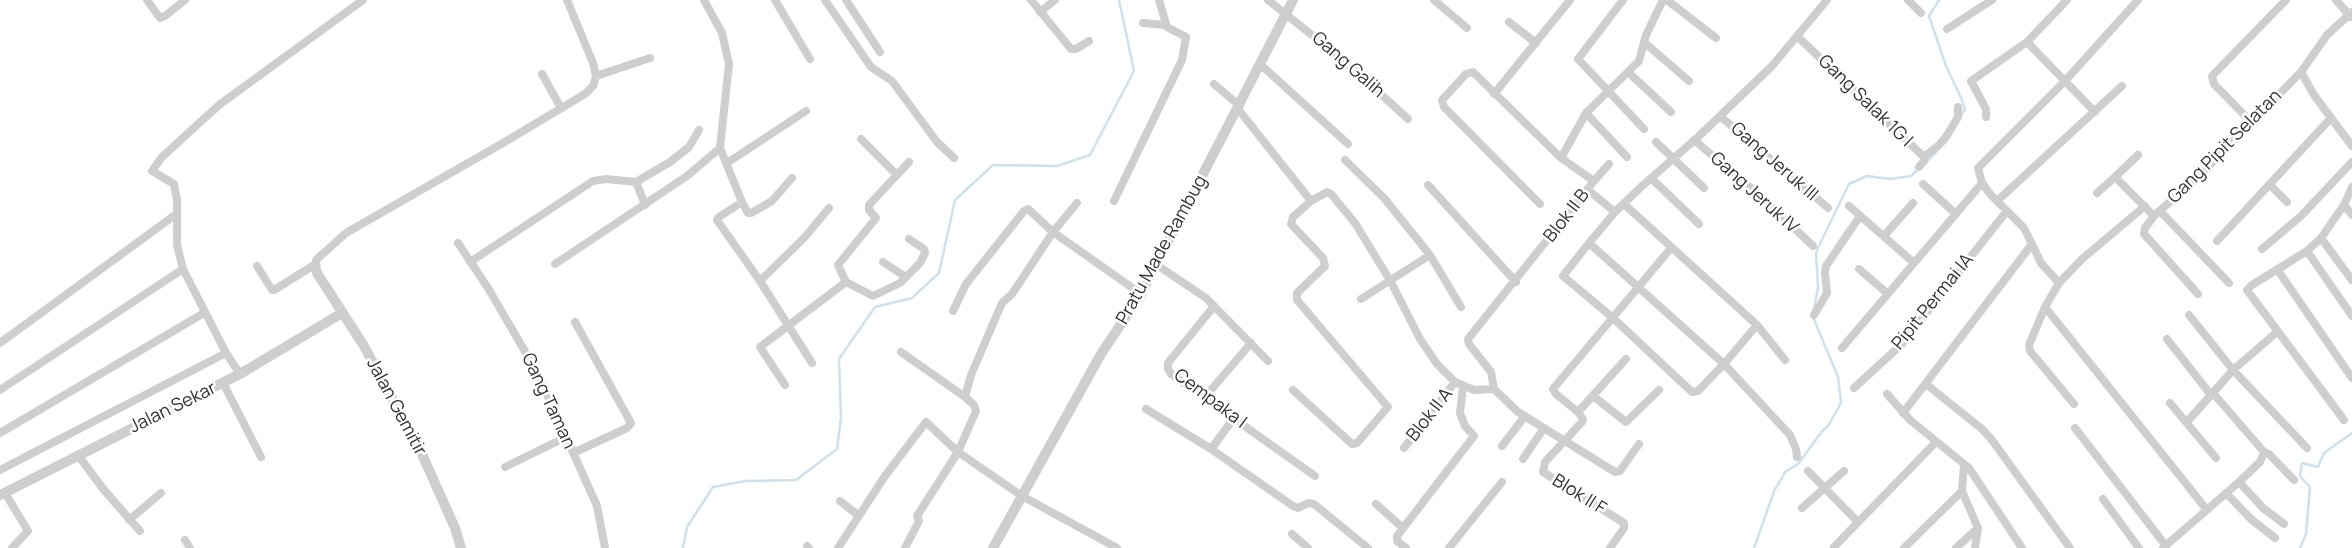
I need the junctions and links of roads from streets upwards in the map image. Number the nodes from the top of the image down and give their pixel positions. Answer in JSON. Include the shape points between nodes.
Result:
{"nodes":[{"id":1,"x":147,"y":0,"type":"edge"},
{"id":2,"x":185,"y":0,"type":"edge"},
{"id":3,"x":363,"y":0,"type":"edge"},
{"id":4,"x":567,"y":0,"type":"edge"},
{"id":5,"x":704,"y":0,"type":"edge"},
{"id":6,"x":775,"y":0,"type":"edge"},
{"id":7,"x":825,"y":0,"type":"edge"},
{"id":8,"x":846,"y":0,"type":"edge"},
{"id":9,"x":1031,"y":0,"type":"edge"},
{"id":10,"x":1055,"y":0,"type":"edge"},
{"id":11,"x":1159,"y":0,"type":"edge"},
{"id":12,"x":1268,"y":0,"type":"edge"},
{"id":13,"x":1293,"y":0,"type":"edge"},
{"id":14,"x":1434,"y":0,"type":"edge"},
{"id":15,"x":1570,"y":0,"type":"edge"},
{"id":16,"x":1623,"y":0,"type":"edge"},
{"id":17,"x":1663,"y":0,"type":"edge"},
{"id":18,"x":1667,"y":0,"type":"edge"},
{"id":19,"x":1827,"y":0,"type":"edge"},
{"id":20,"x":1908,"y":0,"type":"edge"},
{"id":21,"x":1992,"y":0,"type":"edge"},
{"id":22,"x":2067,"y":0,"type":"edge"},
{"id":23,"x":2138,"y":0,"type":"edge"},
{"id":24,"x":2286,"y":0,"type":"edge"},
{"id":25,"x":2336,"y":0,"type":"edge"},
{"id":26,"x":1040,"y":12,"type":"junction"},
{"id":27,"x":1286,"y":13,"type":"junction"},
{"id":28,"x":1921,"y":13,"type":"dead end"},
{"id":29,"x":2351,"y":15,"type":"edge"},
{"id":30,"x":1509,"y":22,"type":"dead end"},
{"id":31,"x":1143,"y":23,"type":"dead end"},
{"id":32,"x":1165,"y":25,"type":"junction"},
{"id":33,"x":1468,"y":28,"type":"dead end"},
{"id":34,"x":1947,"y":29,"type":"dead end"},
{"id":35,"x":1798,"y":37,"type":"junction"},
{"id":36,"x":1716,"y":38,"type":"dead end"},
{"id":37,"x":1089,"y":41,"type":"dead end"},
{"id":38,"x":2028,"y":42,"type":"junction"},
{"id":39,"x":1536,"y":43,"type":"junction"},
{"id":40,"x":1645,"y":43,"type":"junction"},
{"id":41,"x":880,"y":52,"type":"dead end"},
{"id":42,"x":650,"y":58,"type":"dead end"},
{"id":43,"x":810,"y":59,"type":"dead end"},
{"id":44,"x":1261,"y":65,"type":"junction"},
{"id":45,"x":1628,"y":72,"type":"junction"},
{"id":46,"x":2301,"y":72,"type":"junction"},
{"id":47,"x":542,"y":74,"type":"dead end"},
{"id":48,"x":596,"y":76,"type":"junction"},
{"id":49,"x":1689,"y":81,"type":"dead end"},
{"id":50,"x":2065,"y":81,"type":"junction"},
{"id":51,"x":1214,"y":84,"type":"dead end"},
{"id":52,"x":2122,"y":86,"type":"dead end"},
{"id":53,"x":1607,"y":91,"type":"junction"},
{"id":54,"x":1494,"y":94,"type":"junction"},
{"id":55,"x":1239,"y":107,"type":"junction"},
{"id":56,"x":1958,"y":107,"type":"dead end"},
{"id":57,"x":561,"y":108,"type":"junction"},
{"id":58,"x":806,"y":111,"type":"dead end"},
{"id":59,"x":1671,"y":112,"type":"dead end"},
{"id":60,"x":2094,"y":112,"type":"junction"},
{"id":61,"x":1586,"y":113,"type":"junction"},
{"id":62,"x":1720,"y":116,"type":"junction"},
{"id":63,"x":1986,"y":117,"type":"dead end"},
{"id":64,"x":1408,"y":118,"type":"dead end"},
{"id":65,"x":2331,"y":118,"type":"junction"},
{"id":66,"x":2252,"y":122,"type":"junction"},
{"id":67,"x":1644,"y":129,"type":"dead end"},
{"id":68,"x":700,"y":130,"type":"dead end"},
{"id":69,"x":861,"y":139,"type":"dead end"},
{"id":70,"x":1694,"y":140,"type":"junction"},
{"id":71,"x":1656,"y":142,"type":"dead end"},
{"id":72,"x":1348,"y":144,"type":"dead end"},
{"id":73,"x":2352,"y":146,"type":"edge"},
{"id":74,"x":720,"y":148,"type":"junction"},
{"id":75,"x":2138,"y":155,"type":"dead end"},
{"id":76,"x":1627,"y":157,"type":"dead end"},
{"id":77,"x":1924,"y":157,"type":"junction"},
{"id":78,"x":954,"y":158,"type":"dead end"},
{"id":79,"x":1560,"y":158,"type":"junction"},
{"id":80,"x":1673,"y":159,"type":"junction"},
{"id":81,"x":1345,"y":160,"type":"dead end"},
{"id":82,"x":910,"y":162,"type":"dead end"},
{"id":83,"x":2352,"y":162,"type":"edge"},
{"id":84,"x":727,"y":163,"type":"junction"},
{"id":85,"x":1609,"y":164,"type":"dead end"},
{"id":86,"x":1919,"y":167,"type":"dead end"},
{"id":87,"x":897,"y":175,"type":"junction"},
{"id":88,"x":2115,"y":177,"type":"junction"},
{"id":89,"x":792,"y":178,"type":"dead end"},
{"id":90,"x":1651,"y":178,"type":"junction"},
{"id":91,"x":1594,"y":181,"type":"junction"},
{"id":92,"x":636,"y":182,"type":"junction"},
{"id":93,"x":1982,"y":183,"type":"junction"},
{"id":94,"x":1924,"y":184,"type":"dead end"},
{"id":95,"x":1428,"y":185,"type":"dead end"},
{"id":96,"x":2270,"y":185,"type":"junction"},
{"id":97,"x":2352,"y":187,"type":"edge"},
{"id":98,"x":1704,"y":188,"type":"dead end"},
{"id":99,"x":1588,"y":190,"type":"junction"},
{"id":100,"x":2097,"y":193,"type":"dead end"},
{"id":101,"x":1114,"y":201,"type":"dead end"},
{"id":102,"x":1311,"y":201,"type":"junction"},
{"id":103,"x":1997,"y":201,"type":"junction"},
{"id":104,"x":742,"y":202,"type":"junction"},
{"id":105,"x":2287,"y":202,"type":"dead end"},
{"id":106,"x":1077,"y":203,"type":"dead end"},
{"id":107,"x":1913,"y":203,"type":"dead end"},
{"id":108,"x":1540,"y":204,"type":"dead end"},
{"id":109,"x":1624,"y":204,"type":"junction"},
{"id":110,"x":645,"y":205,"type":"junction"},
{"id":111,"x":2344,"y":205,"type":"junction"},
{"id":112,"x":1849,"y":206,"type":"dead end"},
{"id":113,"x":2145,"y":206,"type":"junction"},
{"id":114,"x":829,"y":208,"type":"dead end"},
{"id":115,"x":1828,"y":208,"type":"dead end"},
{"id":116,"x":1615,"y":212,"type":"junction"},
{"id":117,"x":2006,"y":212,"type":"junction"},
{"id":118,"x":1956,"y":214,"type":"junction"},
{"id":119,"x":2157,"y":214,"type":"junction"},
{"id":120,"x":175,"y":215,"type":"junction"},
{"id":121,"x":2352,"y":215,"type":"edge"},
{"id":122,"x":1860,"y":216,"type":"junction"},
{"id":123,"x":1699,"y":224,"type":"dead end"},
{"id":124,"x":1053,"y":232,"type":"junction"},
{"id":125,"x":1884,"y":236,"type":"junction"},
{"id":126,"x":2321,"y":238,"type":"junction"},
{"id":127,"x":909,"y":239,"type":"dead end"},
{"id":128,"x":2217,"y":241,"type":"dead end"},
{"id":129,"x":458,"y":243,"type":"dead end"},
{"id":130,"x":1589,"y":243,"type":"junction"},
{"id":131,"x":2032,"y":244,"type":"junction"},
{"id":132,"x":1813,"y":246,"type":"dead end"},
{"id":133,"x":1671,"y":248,"type":"junction"},
{"id":134,"x":2262,"y":249,"type":"dead end"},
{"id":135,"x":2307,"y":250,"type":"junction"},
{"id":136,"x":1430,"y":255,"type":"junction"},
{"id":137,"x":470,"y":262,"type":"junction"},
{"id":138,"x":883,"y":262,"type":"dead end"},
{"id":139,"x":1913,"y":262,"type":"junction"},
{"id":140,"x":555,"y":264,"type":"dead end"},
{"id":141,"x":1157,"y":265,"type":"junction"},
{"id":142,"x":257,"y":266,"type":"dead end"},
{"id":143,"x":316,"y":268,"type":"junction"},
{"id":144,"x":183,"y":269,"type":"junction"},
{"id":145,"x":1859,"y":269,"type":"dead end"},
{"id":146,"x":2277,"y":269,"type":"junction"},
{"id":147,"x":906,"y":277,"type":"junction"},
{"id":148,"x":2352,"y":280,"type":"edge"},
{"id":149,"x":760,"y":281,"type":"junction"},
{"id":150,"x":846,"y":282,"type":"junction"},
{"id":151,"x":1391,"y":282,"type":"junction"},
{"id":152,"x":1516,"y":282,"type":"junction"},
{"id":153,"x":2059,"y":283,"type":"junction"},
{"id":154,"x":2229,"y":284,"type":"dead end"},
{"id":155,"x":1638,"y":287,"type":"junction"},
{"id":156,"x":1887,"y":293,"type":"junction"},
{"id":157,"x":1142,"y":294,"type":"junction"},
{"id":158,"x":2198,"y":294,"type":"dead end"},
{"id":159,"x":1361,"y":299,"type":"dead end"},
{"id":160,"x":1214,"y":306,"type":"junction"},
{"id":161,"x":1461,"y":307,"type":"dead end"},
{"id":162,"x":2045,"y":307,"type":"junction"},
{"id":163,"x":953,"y":312,"type":"dead end"},
{"id":164,"x":204,"y":313,"type":"junction"},
{"id":165,"x":342,"y":313,"type":"junction"},
{"id":166,"x":1814,"y":315,"type":"dead end"},
{"id":167,"x":2189,"y":316,"type":"dead end"},
{"id":168,"x":2352,"y":316,"type":"edge"},
{"id":169,"x":1613,"y":318,"type":"junction"},
{"id":170,"x":575,"y":322,"type":"dead end"},
{"id":171,"x":789,"y":325,"type":"junction"},
{"id":172,"x":1757,"y":325,"type":"junction"},
{"id":173,"x":2277,"y":332,"type":"junction"},
{"id":174,"x":2167,"y":339,"type":"dead end"},
{"id":175,"x":0,"y":343,"type":"edge"},
{"id":176,"x":1251,"y":343,"type":"junction"},
{"id":177,"x":1842,"y":348,"type":"dead end"},
{"id":178,"x":901,"y":352,"type":"dead end"},
{"id":179,"x":226,"y":353,"type":"junction"},
{"id":180,"x":1626,"y":359,"type":"dead end"},
{"id":181,"x":1785,"y":360,"type":"dead end"},
{"id":182,"x":1268,"y":361,"type":"dead end"},
{"id":183,"x":812,"y":363,"type":"dead end"},
{"id":184,"x":1724,"y":364,"type":"junction"},
{"id":185,"x":2233,"y":370,"type":"junction"},
{"id":186,"x":240,"y":374,"type":"junction"},
{"id":187,"x":2352,"y":378,"type":"edge"},
{"id":188,"x":1455,"y":382,"type":"junction"},
{"id":189,"x":223,"y":383,"type":"junction"},
{"id":190,"x":1926,"y":384,"type":"junction"},
{"id":191,"x":785,"y":385,"type":"dead end"},
{"id":192,"x":1463,"y":387,"type":"junction"},
{"id":193,"x":1854,"y":388,"type":"dead end"},
{"id":194,"x":0,"y":390,"type":"edge"},
{"id":195,"x":1293,"y":390,"type":"dead end"},
{"id":196,"x":1494,"y":390,"type":"junction"},
{"id":197,"x":1660,"y":390,"type":"dead end"},
{"id":198,"x":1887,"y":394,"type":"dead end"},
{"id":199,"x":2212,"y":394,"type":"junction"},
{"id":200,"x":1593,"y":396,"type":"junction"},
{"id":201,"x":965,"y":397,"type":"junction"},
{"id":202,"x":1204,"y":397,"type":"junction"},
{"id":203,"x":2170,"y":403,"type":"dead end"},
{"id":204,"x":2074,"y":404,"type":"dead end"},
{"id":205,"x":1146,"y":410,"type":"dead end"},
{"id":206,"x":1578,"y":412,"type":"junction"},
{"id":207,"x":1904,"y":413,"type":"junction"},
{"id":208,"x":1525,"y":416,"type":"junction"},
{"id":209,"x":1234,"y":418,"type":"junction"},
{"id":210,"x":2344,"y":420,"type":"dead end"},
{"id":211,"x":2187,"y":422,"type":"junction"},
{"id":212,"x":1544,"y":428,"type":"junction"},
{"id":213,"x":2075,"y":428,"type":"dead end"},
{"id":214,"x":0,"y":433,"type":"edge"},
{"id":215,"x":566,"y":437,"type":"junction"},
{"id":216,"x":1566,"y":441,"type":"junction"},
{"id":217,"x":1936,"y":442,"type":"junction"},
{"id":218,"x":1640,"y":444,"type":"dead end"},
{"id":219,"x":1502,"y":446,"type":"dead end"},
{"id":220,"x":1404,"y":448,"type":"dead end"},
{"id":221,"x":2307,"y":448,"type":"dead end"},
{"id":222,"x":1211,"y":449,"type":"junction"},
{"id":223,"x":958,"y":452,"type":"junction"},
{"id":224,"x":2264,"y":452,"type":"junction"},
{"id":225,"x":572,"y":453,"type":"junction"},
{"id":226,"x":78,"y":455,"type":"junction"},
{"id":227,"x":261,"y":457,"type":"dead end"},
{"id":228,"x":1797,"y":457,"type":"dead end"},
{"id":229,"x":2216,"y":458,"type":"dead end"},
{"id":230,"x":1523,"y":459,"type":"dead end"},
{"id":231,"x":1964,"y":465,"type":"junction"},
{"id":232,"x":505,"y":467,"type":"dead end"},
{"id":233,"x":0,"y":470,"type":"edge"},
{"id":234,"x":1808,"y":471,"type":"dead end"},
{"id":235,"x":1844,"y":471,"type":"dead end"},
{"id":236,"x":1315,"y":476,"type":"dead end"},
{"id":237,"x":2294,"y":480,"type":"dead end"},
{"id":238,"x":1502,"y":482,"type":"dead end"},
{"id":239,"x":2239,"y":482,"type":"junction"},
{"id":240,"x":1824,"y":488,"type":"junction"},
{"id":241,"x":1962,"y":492,"type":"junction"},
{"id":242,"x":161,"y":493,"type":"dead end"},
{"id":243,"x":2226,"y":493,"type":"junction"},
{"id":244,"x":3,"y":494,"type":"edge"},
{"id":245,"x":1022,"y":496,"type":"junction"},
{"id":246,"x":2103,"y":500,"type":"dead end"},
{"id":247,"x":840,"y":501,"type":"dead end"},
{"id":248,"x":1376,"y":504,"type":"dead end"},
{"id":249,"x":1802,"y":508,"type":"dead end"},
{"id":250,"x":2207,"y":510,"type":"junction"},
{"id":251,"x":859,"y":516,"type":"junction"},
{"id":252,"x":129,"y":520,"type":"junction"},
{"id":253,"x":1858,"y":522,"type":"junction"},
{"id":254,"x":2284,"y":524,"type":"dead end"},
{"id":255,"x":1403,"y":528,"type":"junction"},
{"id":256,"x":1978,"y":528,"type":"junction"},
{"id":257,"x":140,"y":531,"type":"dead end"},
{"id":258,"x":1292,"y":534,"type":"dead end"},
{"id":259,"x":2275,"y":538,"type":"dead end"},
{"id":260,"x":185,"y":540,"type":"dead end"},
{"id":261,"x":1834,"y":547,"type":"dead end"},
{"id":262,"x":2165,"y":547,"type":"edge"},
{"id":263,"x":12,"y":548,"type":"edge"},
{"id":264,"x":190,"y":548,"type":"edge"},
{"id":265,"x":461,"y":548,"type":"edge"},
{"id":266,"x":605,"y":548,"type":"edge"},
{"id":267,"x":838,"y":548,"type":"edge"},
{"id":268,"x":905,"y":548,"type":"edge"},
{"id":269,"x":993,"y":548,"type":"edge"},
{"id":270,"x":1117,"y":548,"type":"edge"},
{"id":271,"x":1308,"y":548,"type":"edge"},
{"id":272,"x":1368,"y":548,"type":"edge"},
{"id":273,"x":1406,"y":548,"type":"edge"},
{"id":274,"x":1449,"y":548,"type":"edge"},
{"id":275,"x":1610,"y":548,"type":"edge"},
{"id":276,"x":1904,"y":548,"type":"edge"},
{"id":277,"x":1956,"y":548,"type":"edge"},
{"id":278,"x":1975,"y":548,"type":"edge"},
{"id":279,"x":2022,"y":548,"type":"edge"},
{"id":280,"x":2070,"y":548,"type":"edge"},
{"id":281,"x":2139,"y":548,"type":"edge"}],
"edges":[{"from":1,"to":2,"type":"street","via":[[160,18]]},
{"from":3,"to":120,"type":"street","via":[[218,105],[158,161],[152,171],[174,184]]},
{"from":4,"to":48,"type":"street"},
{"from":5,"to":74,"type":"street","via":[[722,32],[729,64]]},
{"from":6,"to":43,"type":"street"},
{"from":7,"to":78,"type":"street","via":[[871,68],[892,81],[937,142]]},
{"from":8,"to":41,"type":"street"},
{"from":9,"to":26,"type":"street"},
{"from":10,"to":26,"type":"street"},
{"from":11,"to":32,"type":"street"},
{"from":12,"to":27,"type":"street","name":"Gang Galih"},
{"from":13,"to":27,"type":"street","name":"Pratu Made Rambug"},
{"from":14,"to":33,"type":"street"},
{"from":15,"to":39,"type":"street"},
{"from":16,"to":53,"type":"street","via":[[1578,58]]},
{"from":17,"to":40,"type":"street"},
{"from":18,"to":36,"type":"street"},
{"from":19,"to":35,"type":"street"},
{"from":20,"to":28,"type":"street"},
{"from":21,"to":34,"type":"street"},
{"from":22,"to":38,"type":"street"},
{"from":23,"to":50,"type":"street"},
{"from":24,"to":66,"type":"street","via":[[2212,76],[2214,84]]},
{"from":25,"to":29,"type":"street"},
{"from":26,"to":37,"type":"street","via":[[1071,49]]},
{"from":27,"to":44,"type":"street","name":"Pratu Made Rambug"},
{"from":27,"to":64,"type":"street","name":"Gang Galih"},
{"from":29,"to":46,"type":"street","name":"Gang Pipit Selatan","via":[[2327,35]]},
{"from":30,"to":39,"type":"street"},
{"from":31,"to":32,"type":"street"},
{"from":32,"to":101,"type":"street","via":[[1185,36],[1182,60]]},
{"from":35,"to":62,"type":"street"},
{"from":35,"to":77,"type":"street","name":"Gang Salak 1G I"},
{"from":38,"to":50,"type":"street"},
{"from":38,"to":63,"type":"street","via":[[1971,81],[1986,109]]},
{"from":39,"to":54,"type":"street"},
{"from":40,"to":45,"type":"street","via":[[1639,60]]},
{"from":40,"to":49,"type":"street"},
{"from":42,"to":48,"type":"street"},
{"from":44,"to":55,"type":"street","name":"Pratu Made Rambug"},
{"from":44,"to":72,"type":"street"},
{"from":45,"to":53,"type":"street"},
{"from":45,"to":59,"type":"street"},
{"from":46,"to":65,"type":"street"},
{"from":46,"to":66,"type":"street","name":"Gang Pipit Selatan"},
{"from":47,"to":57,"type":"street"},
{"from":48,"to":57,"type":"street","via":[[593,86],[585,94]]},
{"from":50,"to":60,"type":"street"},
{"from":50,"to":93,"type":"street","via":[[1978,168]]},
{"from":51,"to":55,"type":"street"},
{"from":52,"to":60,"type":"street"},
{"from":53,"to":61,"type":"street"},
{"from":53,"to":67,"type":"street"},
{"from":54,"to":79,"type":"street","name":"Blok II B"},
{"from":54,"to":108,"type":"street","name":"Blok II B","via":[[1475,73],[1468,72],[1442,102]]},
{"from":55,"to":102,"type":"street"},
{"from":55,"to":141,"type":"street","name":"Pratu Made Rambug"},
{"from":56,"to":77,"type":"street","via":[[1958,117],[1946,137]]},
{"from":57,"to":143,"type":"street","via":[[352,229],[324,252]]},
{"from":58,"to":84,"type":"street"},
{"from":60,"to":103,"type":"street"},
{"from":61,"to":76,"type":"street"},
{"from":61,"to":79,"type":"street"},
{"from":62,"to":70,"type":"street"},
{"from":62,"to":115,"type":"street","name":"Gang Jeruk III"},
{"from":65,"to":73,"type":"street"},
{"from":65,"to":96,"type":"street"},
{"from":66,"to":119,"type":"street","name":"Gang Pipit Selatan"},
{"from":68,"to":92,"type":"street","via":[[681,154]]},
{"from":69,"to":87,"type":"street"},
{"from":70,"to":80,"type":"street"},
{"from":70,"to":132,"type":"street","name":"Gang Jeruk IV"},
{"from":71,"to":80,"type":"street"},
{"from":74,"to":84,"type":"street"},
{"from":74,"to":110,"type":"street"},
{"from":75,"to":88,"type":"street"},
{"from":77,"to":86,"type":"street","name":"Gang Salak 1G I"},
{"from":79,"to":91,"type":"street","name":"Blok II B"},
{"from":80,"to":90,"type":"street"},
{"from":80,"to":98,"type":"street"},
{"from":81,"to":136,"type":"street","via":[[1384,198]]},
{"from":82,"to":87,"type":"street"},
{"from":83,"to":134,"type":"street","via":[[2301,216]]},
{"from":84,"to":104,"type":"street"},
{"from":85,"to":91,"type":"street"},
{"from":87,"to":150,"type":"street","via":[[869,205],[876,218],[840,261],[839,269]]},
{"from":88,"to":100,"type":"street"},
{"from":88,"to":113,"type":"street","name":"Gang Pipit Selatan"},
{"from":89,"to":104,"type":"street","via":[[772,201],[751,213]]},
{"from":90,"to":109,"type":"street"},
{"from":90,"to":123,"type":"street"},
{"from":91,"to":99,"type":"street","name":"Blok II B"},
{"from":92,"to":110,"type":"street"},
{"from":92,"to":137,"type":"street","via":[[593,181]]},
{"from":93,"to":103,"type":"street"},
{"from":93,"to":118,"type":"street"},
{"from":94,"to":118,"type":"street"},
{"from":95,"to":152,"type":"street"},
{"from":96,"to":105,"type":"street"},
{"from":96,"to":128,"type":"street"},
{"from":97,"to":111,"type":"street"},
{"from":99,"to":116,"type":"street"},
{"from":99,"to":152,"type":"street","name":"Blok II B"},
{"from":102,"to":151,"type":"street","via":[[1327,192],[1331,194],[1363,233]]},
{"from":102,"to":195,"type":"street","via":[[1292,217],[1291,224],[1323,258],[1325,266],[1297,293],[1297,300],[1388,407],[1357,443],[1352,444]]},
{"from":103,"to":117,"type":"street"},
{"from":104,"to":149,"type":"street","via":[[717,220]]},
{"from":106,"to":124,"type":"street"},
{"from":107,"to":125,"type":"street"},
{"from":109,"to":116,"type":"street"},
{"from":109,"to":133,"type":"street"},
{"from":110,"to":140,"type":"street"},
{"from":111,"to":121,"type":"street"},
{"from":111,"to":126,"type":"street"},
{"from":112,"to":122,"type":"street"},
{"from":113,"to":119,"type":"street","name":"Gang Pipit Selatan"},
{"from":113,"to":153,"type":"street","via":[[2082,259]]},
{"from":114,"to":149,"type":"street","via":[[805,238]]},
{"from":116,"to":130,"type":"street"},
{"from":117,"to":131,"type":"street","via":[[2024,228]]},
{"from":117,"to":193,"type":"street","name":"Pipit Permai IA","via":[[1902,344]]},
{"from":118,"to":139,"type":"street"},
{"from":119,"to":154,"type":"street"},
{"from":119,"to":158,"type":"street","via":[[2144,234]]},
{"from":120,"to":144,"type":"street"},
{"from":120,"to":175,"type":"street"},
{"from":122,"to":125,"type":"street"},
{"from":122,"to":166,"type":"street","via":[[1826,266],[1827,293]]},
{"from":124,"to":157,"type":"street"},
{"from":124,"to":163,"type":"street","via":[[1030,210],[1024,211],[966,284]]},
{"from":124,"to":201,"type":"street","via":[[1012,294],[1002,303]]},
{"from":125,"to":139,"type":"street"},
{"from":126,"to":135,"type":"street"},
{"from":126,"to":148,"type":"street"},
{"from":127,"to":147,"type":"street","via":[[926,253]]},
{"from":129,"to":137,"type":"street","name":"Gang Taman"},
{"from":130,"to":155,"type":"street"},
{"from":130,"to":169,"type":"street","via":[[1564,274]]},
{"from":131,"to":153,"type":"street","via":[[2041,263]]},
{"from":131,"to":190,"type":"street"},
{"from":133,"to":155,"type":"street"},
{"from":133,"to":172,"type":"street"},
{"from":135,"to":146,"type":"street"},
{"from":135,"to":168,"type":"street"},
{"from":136,"to":151,"type":"street"},
{"from":136,"to":161,"type":"street"},
{"from":137,"to":215,"type":"street","name":"Gang Taman","via":[[521,342]]},
{"from":138,"to":147,"type":"street"},
{"from":139,"to":156,"type":"street"},
{"from":141,"to":157,"type":"street","name":"Pratu Made Rambug"},
{"from":141,"to":160,"type":"street"},
{"from":142,"to":143,"type":"street","via":[[272,290]]},
{"from":143,"to":165,"type":"street","name":"Jalan Gemitir"},
{"from":144,"to":164,"type":"street"},
{"from":144,"to":194,"type":"street"},
{"from":145,"to":156,"type":"street"},
{"from":146,"to":173,"type":"street","via":[[2247,290]]},
{"from":146,"to":187,"type":"street"},
{"from":147,"to":150,"type":"street","via":[[875,296]]},
{"from":149,"to":171,"type":"street"},
{"from":150,"to":171,"type":"street"},
{"from":151,"to":159,"type":"street"},
{"from":151,"to":188,"type":"street","via":[[1420,339]]},
{"from":152,"to":196,"type":"street","name":"Blok II B","via":[[1468,339],[1490,370]]},
{"from":153,"to":162,"type":"street"},
{"from":155,"to":169,"type":"street"},
{"from":155,"to":184,"type":"street"},
{"from":156,"to":177,"type":"street"},
{"from":157,"to":245,"type":"street","name":"Pratu Made Rambug","via":[[1101,354]]},
{"from":160,"to":176,"type":"street"},
{"from":160,"to":202,"type":"street","name":"Cempaka I","via":[[1168,363],[1171,374]]},
{"from":162,"to":204,"type":"street","via":[[2029,345],[2030,351]]},
{"from":162,"to":250,"type":"street"},
{"from":164,"to":179,"type":"street"},
{"from":164,"to":214,"type":"street"},
{"from":165,"to":186,"type":"street","name":"Jalan Sekar"},
{"from":165,"to":265,"type":"street","name":"Jalan Gemitir","via":[[371,359],[429,468]]},
{"from":167,"to":185,"type":"street"},
{"from":169,"to":184,"type":"street","via":[[1692,392],[1698,391]]},
{"from":169,"to":206,"type":"street","via":[[1554,389]]},
{"from":170,"to":225,"type":"street","via":[[631,423],[627,428]]},
{"from":171,"to":183,"type":"street"},
{"from":171,"to":191,"type":"street","via":[[760,347]]},
{"from":172,"to":181,"type":"street"},
{"from":172,"to":184,"type":"street"},
{"from":173,"to":185,"type":"street"},
{"from":173,"to":210,"type":"street"},
{"from":174,"to":199,"type":"street"},
{"from":176,"to":182,"type":"street"},
{"from":176,"to":202,"type":"street"},
{"from":178,"to":201,"type":"street"},
{"from":179,"to":186,"type":"street"},
{"from":179,"to":233,"type":"street"},
{"from":180,"to":200,"type":"street"},
{"from":184,"to":228,"type":"street","via":[[1790,435]]},
{"from":185,"to":199,"type":"street"},
{"from":185,"to":221,"type":"street"},
{"from":186,"to":189,"type":"street","name":"Jalan Sekar"},
{"from":188,"to":192,"type":"street"},
{"from":188,"to":220,"type":"street","name":"Blok II A"},
{"from":189,"to":226,"type":"street","name":"Jalan Sekar"},
{"from":189,"to":227,"type":"street"},
{"from":190,"to":207,"type":"street"},
{"from":190,"to":280,"type":"street","via":[[1992,440]]},
{"from":192,"to":196,"type":"street"},
{"from":192,"to":255,"type":"street","via":[[1460,413],[1474,436]]},
{"from":196,"to":208,"type":"street"},
{"from":197,"to":200,"type":"street","via":[[1626,422]]},
{"from":198,"to":207,"type":"street"},
{"from":199,"to":211,"type":"street"},
{"from":199,"to":224,"type":"street"},
{"from":200,"to":206,"type":"street"},
{"from":201,"to":223,"type":"street","via":[[976,411]]},
{"from":202,"to":209,"type":"street","name":"Cempaka I"},
{"from":203,"to":211,"type":"street"},
{"from":205,"to":222,"type":"street"},
{"from":206,"to":216,"type":"street","via":[[1582,422]]},
{"from":207,"to":217,"type":"street"},
{"from":208,"to":212,"type":"street"},
{"from":208,"to":219,"type":"street"},
{"from":209,"to":222,"type":"street"},
{"from":209,"to":236,"type":"street","name":"Cempaka I"},
{"from":211,"to":229,"type":"street"},
{"from":212,"to":216,"type":"street"},
{"from":212,"to":230,"type":"street"},
{"from":213,"to":262,"type":"street"},
{"from":215,"to":225,"type":"street","name":"Gang Taman"},
{"from":215,"to":232,"type":"street"},
{"from":216,"to":218,"type":"street","via":[[1618,472]]},
{"from":216,"to":275,"type":"street","name":"Blok II F","via":[[1545,462],[1543,472],[1624,523],[1623,530]]},
{"from":217,"to":231,"type":"street"},
{"from":217,"to":253,"type":"street"},
{"from":222,"to":272,"type":"street","via":[[1295,508],[1314,504]]},
{"from":223,"to":245,"type":"street"},
{"from":223,"to":251,"type":"street","via":[[926,422]]},
{"from":223,"to":268,"type":"street","via":[[917,516],[919,521]]},
{"from":224,"to":237,"type":"street"},
{"from":224,"to":239,"type":"street","via":[[2260,462]]},
{"from":225,"to":266,"type":"street","name":"Gang Taman","via":[[597,506]]},
{"from":226,"to":244,"type":"street","name":"Jalan Sekar"},
{"from":226,"to":252,"type":"street"},
{"from":231,"to":241,"type":"street"},
{"from":231,"to":279,"type":"street","via":[[1972,472]]},
{"from":234,"to":240,"type":"street"},
{"from":235,"to":240,"type":"street"},
{"from":238,"to":274,"type":"street"},
{"from":239,"to":243,"type":"street"},
{"from":239,"to":254,"type":"street","via":[[2263,508]]},
{"from":240,"to":249,"type":"street"},
{"from":240,"to":253,"type":"street"},
{"from":241,"to":256,"type":"street"},
{"from":241,"to":276,"type":"street"},
{"from":242,"to":252,"type":"street"},
{"from":243,"to":250,"type":"street"},
{"from":243,"to":259,"type":"street"},
{"from":244,"to":263,"type":"street","via":[[28,531]]},
{"from":245,"to":269,"type":"street","name":"Pratu Made Rambug"},
{"from":245,"to":270,"type":"street"},
{"from":246,"to":281,"type":"street"},
{"from":247,"to":251,"type":"street"},
{"from":248,"to":255,"type":"street"},
{"from":250,"to":262,"type":"street"},
{"from":251,"to":267,"type":"street"},
{"from":252,"to":257,"type":"street"},
{"from":253,"to":261,"type":"street"},
{"from":255,"to":273,"type":"street","via":[[1397,538]]},
{"from":256,"to":277,"type":"street"},
{"from":256,"to":278,"type":"street"},
{"from":258,"to":271,"type":"street"},
{"from":260,"to":264,"type":"street"}]}
